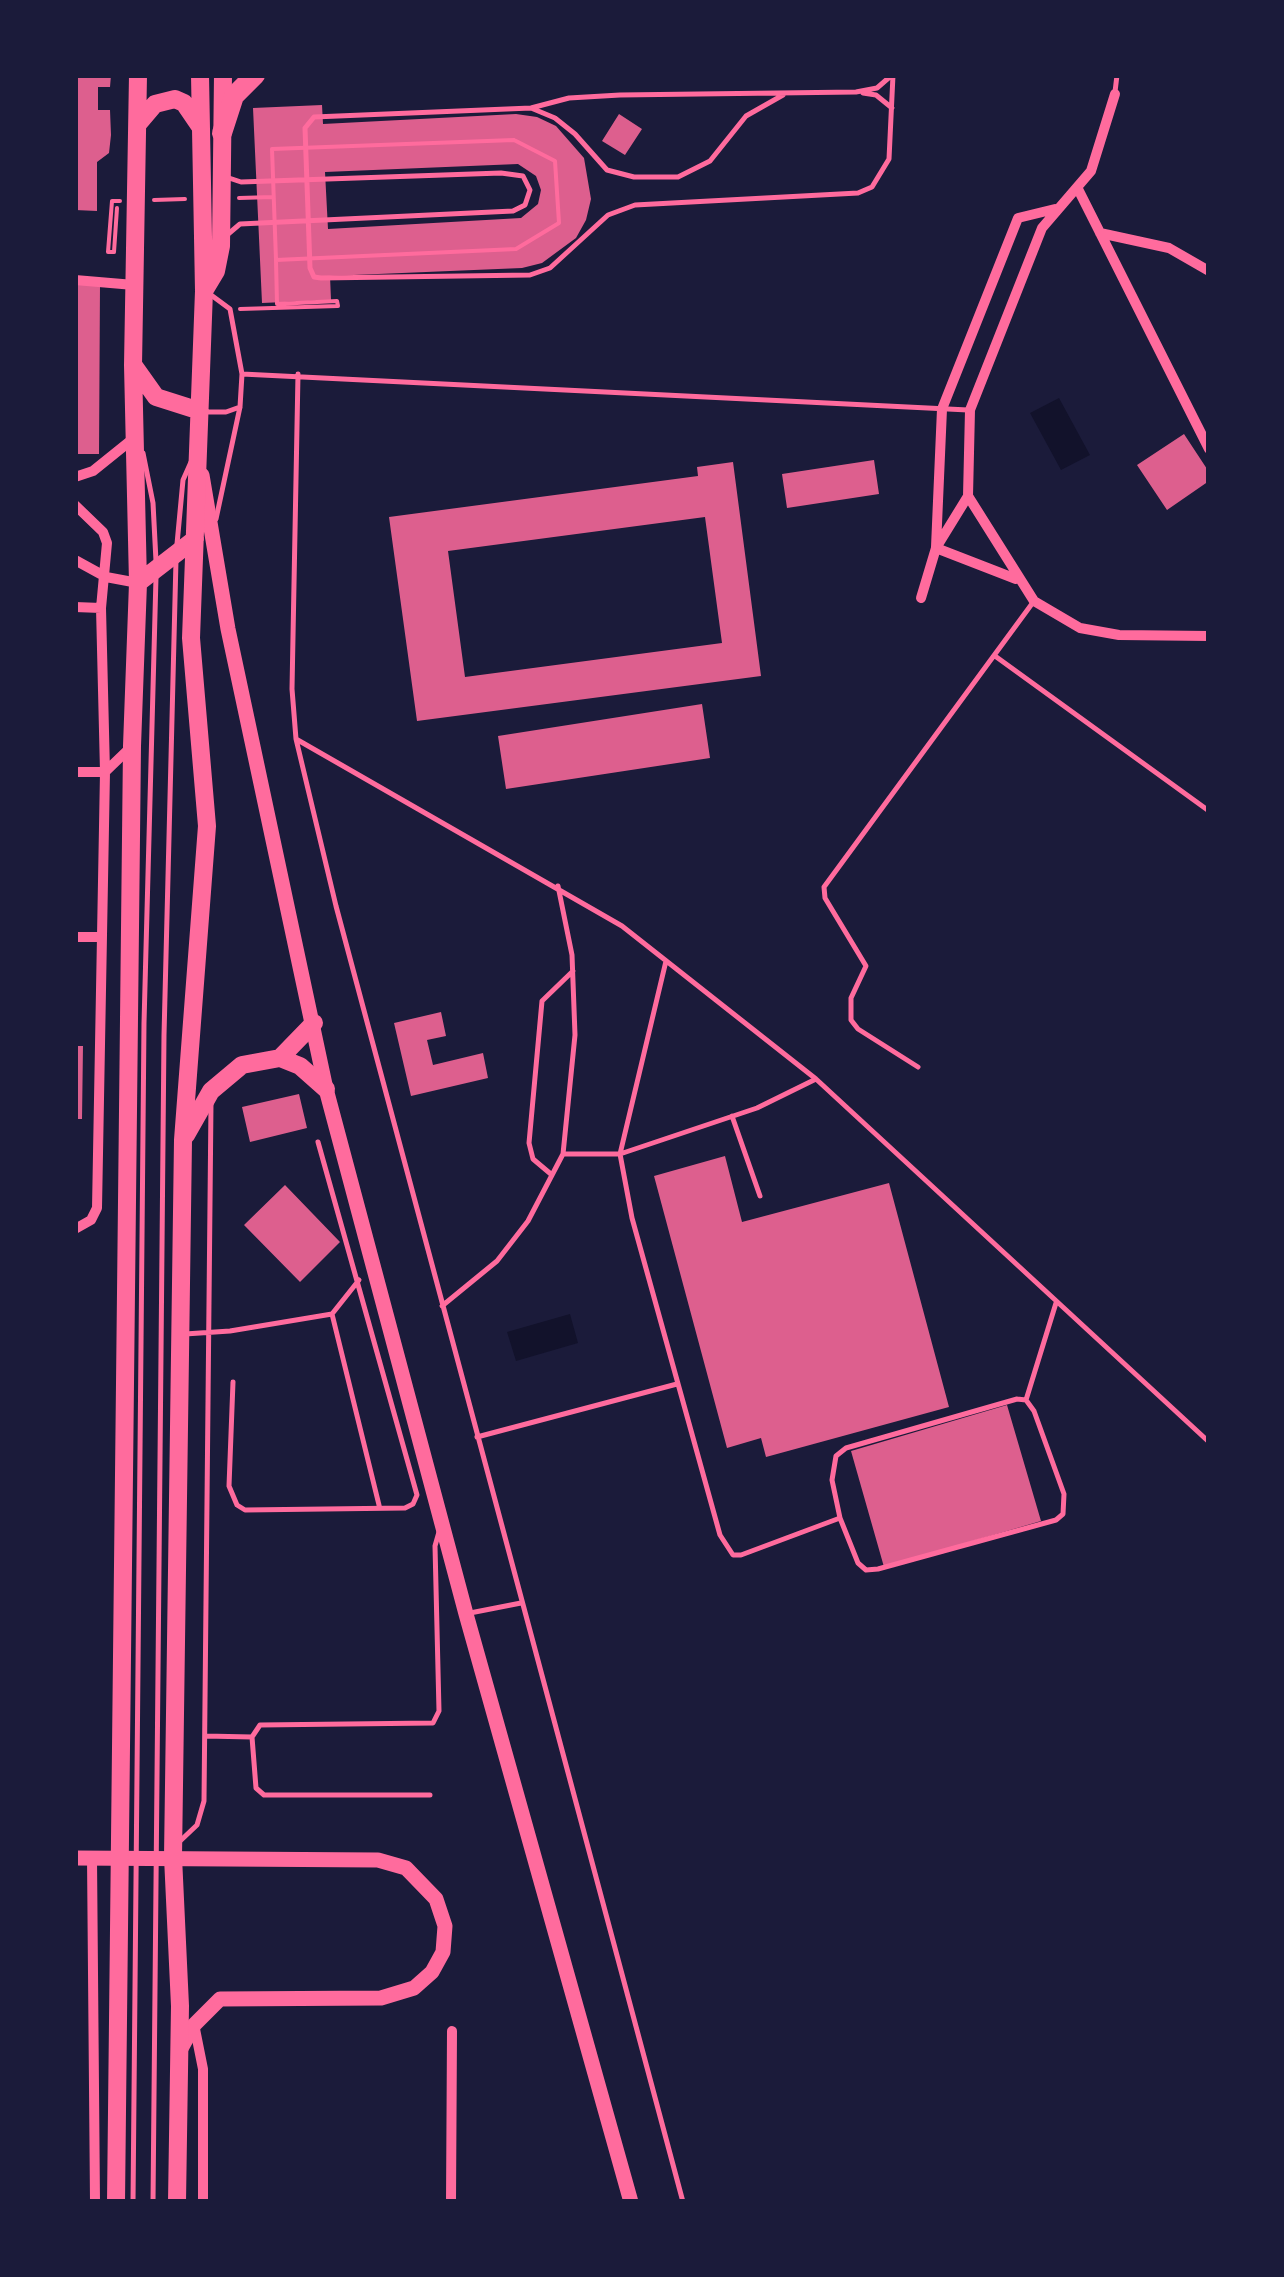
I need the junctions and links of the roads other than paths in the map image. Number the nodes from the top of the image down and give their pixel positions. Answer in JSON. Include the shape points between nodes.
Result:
{"nodes":[{"id":1,"x":138,"y":75,"type":"edge"},
{"id":2,"x":190,"y":75,"type":"edge"},
{"id":3,"x":200,"y":75,"type":"edge"},
{"id":4,"x":223,"y":75,"type":"edge"},
{"id":5,"x":255,"y":75,"type":"edge"},
{"id":6,"x":892,"y":75,"type":"edge"},
{"id":7,"x":1117,"y":75,"type":"edge"},
{"id":8,"x":856,"y":92,"type":"junction"},
{"id":9,"x":786,"y":94,"type":"junction"},
{"id":10,"x":1115,"y":94,"type":"joint"},
{"id":11,"x":200,"y":100,"type":"junction"},
{"id":12,"x":531,"y":108,"type":"junction"},
{"id":13,"x":894,"y":110,"type":"junction"},
{"id":14,"x":137,"y":125,"type":"junction"},
{"id":15,"x":199,"y":125,"type":"junction"},
{"id":16,"x":222,"y":133,"type":"junction"},
{"id":17,"x":222,"y":167,"type":"junction"},
{"id":18,"x":307,"y":180,"type":"junction"},
{"id":19,"x":1078,"y":189,"type":"junction"},
{"id":20,"x":1055,"y":209,"type":"junction"},
{"id":21,"x":310,"y":220,"type":"junction"},
{"id":22,"x":1100,"y":233,"type":"junction"},
{"id":23,"x":221,"y":246,"type":"junction"},
{"id":24,"x":1209,"y":271,"type":"edge"},
{"id":25,"x":75,"y":280,"type":"edge"},
{"id":26,"x":134,"y":285,"type":"junction"},
{"id":27,"x":204,"y":291,"type":"junction"},
{"id":28,"x":133,"y":366,"type":"junction"},
{"id":29,"x":242,"y":374,"type":"junction"},
{"id":30,"x":298,"y":374,"type":"junction"},
{"id":31,"x":240,"y":407,"type":"junction"},
{"id":32,"x":942,"y":409,"type":"junction"},
{"id":33,"x":970,"y":410,"type":"junction"},
{"id":34,"x":200,"y":411,"type":"junction"},
{"id":35,"x":134,"y":437,"type":"junction"},
{"id":36,"x":1209,"y":449,"type":"edge"},
{"id":37,"x":198,"y":452,"type":"junction"},
{"id":38,"x":75,"y":477,"type":"edge"},
{"id":39,"x":968,"y":496,"type":"junction"},
{"id":40,"x":75,"y":505,"type":"edge"},
{"id":41,"x":204,"y":541,"type":"junction"},
{"id":42,"x":936,"y":548,"type":"junction"},
{"id":43,"x":176,"y":553,"type":"junction"},
{"id":44,"x":75,"y":560,"type":"edge"},
{"id":45,"x":156,"y":568,"type":"junction"},
{"id":46,"x":106,"y":576,"type":"junction"},
{"id":47,"x":1018,"y":580,"type":"junction"},
{"id":48,"x":138,"y":583,"type":"junction"},
{"id":49,"x":921,"y":598,"type":"dead end"},
{"id":50,"x":1034,"y":601,"type":"junction"},
{"id":51,"x":75,"y":606,"type":"edge"},
{"id":52,"x":101,"y":608,"type":"junction"},
{"id":53,"x":1209,"y":636,"type":"edge"},
{"id":54,"x":995,"y":656,"type":"junction"},
{"id":55,"x":296,"y":739,"type":"junction"},
{"id":56,"x":132,"y":746,"type":"junction"},
{"id":57,"x":75,"y":772,"type":"edge"},
{"id":58,"x":104,"y":772,"type":"junction"},
{"id":59,"x":1209,"y":811,"type":"edge"},
{"id":60,"x":558,"y":886,"type":"junction"},
{"id":61,"x":75,"y":937,"type":"edge"},
{"id":62,"x":100,"y":937,"type":"junction"},
{"id":63,"x":666,"y":961,"type":"junction"},
{"id":64,"x":573,"y":971,"type":"junction"},
{"id":65,"x":314,"y":1022,"type":"junction"},
{"id":66,"x":280,"y":1058,"type":"junction"},
{"id":67,"x":918,"y":1067,"type":"dead end"},
{"id":68,"x":816,"y":1079,"type":"junction"},
{"id":69,"x":326,"y":1088,"type":"junction"},
{"id":70,"x":211,"y":1090,"type":"junction"},
{"id":71,"x":732,"y":1116,"type":"junction"},
{"id":72,"x":183,"y":1140,"type":"junction"},
{"id":73,"x":318,"y":1142,"type":"dead end"},
{"id":74,"x":563,"y":1154,"type":"junction"},
{"id":75,"x":620,"y":1154,"type":"junction"},
{"id":76,"x":553,"y":1176,"type":"junction"},
{"id":77,"x":760,"y":1196,"type":"dead end"},
{"id":78,"x":78,"y":1228,"type":"edge"},
{"id":79,"x":358,"y":1280,"type":"junction"},
{"id":80,"x":1056,"y":1303,"type":"junction"},
{"id":81,"x":442,"y":1306,"type":"junction"},
{"id":82,"x":332,"y":1314,"type":"junction"},
{"id":83,"x":210,"y":1332,"type":"junction"},
{"id":84,"x":180,"y":1334,"type":"junction"},
{"id":85,"x":234,"y":1382,"type":"dead end"},
{"id":86,"x":678,"y":1383,"type":"junction"},
{"id":87,"x":1026,"y":1400,"type":"junction"},
{"id":88,"x":477,"y":1437,"type":"junction"},
{"id":89,"x":1209,"y":1442,"type":"edge"},
{"id":90,"x":379,"y":1506,"type":"junction"},
{"id":91,"x":840,"y":1518,"type":"junction"},
{"id":92,"x":442,"y":1525,"type":"junction"},
{"id":93,"x":522,"y":1603,"type":"junction"},
{"id":94,"x":466,"y":1614,"type":"junction"},
{"id":95,"x":205,"y":1736,"type":"junction"},
{"id":96,"x":252,"y":1737,"type":"junction"},
{"id":97,"x":430,"y":1795,"type":"dead end"},
{"id":98,"x":168,"y":1854,"type":"junction"},
{"id":99,"x":130,"y":1857,"type":"junction"},
{"id":100,"x":84,"y":1858,"type":"edge"},
{"id":101,"x":180,"y":2006,"type":"junction"},
{"id":102,"x":194,"y":2025,"type":"junction"},
{"id":103,"x":452,"y":2031,"type":"dead end"},
{"id":104,"x":180,"y":2052,"type":"junction"},
{"id":105,"x":95,"y":2202,"type":"edge"},
{"id":106,"x":116,"y":2202,"type":"edge"},
{"id":107,"x":132,"y":2202,"type":"edge"},
{"id":108,"x":153,"y":2202,"type":"edge"},
{"id":109,"x":177,"y":2202,"type":"edge"},
{"id":110,"x":203,"y":2202,"type":"edge"},
{"id":111,"x":451,"y":2202,"type":"edge"},
{"id":112,"x":631,"y":2202,"type":"edge"},
{"id":113,"x":683,"y":2202,"type":"edge"}],
"edges":[{"from":1,"to":14,"type":"main road"},
{"from":2,"to":11,"type":"main road"},
{"from":3,"to":11,"type":"main road"},
{"from":4,"to":16,"type":"main road"},
{"from":5,"to":16,"type":"highway","via":[[234,96]]},
{"from":6,"to":8,"type":"lane"},
{"from":6,"to":13,"type":"lane"},
{"from":7,"to":10,"type":"lane"},
{"from":8,"to":9,"type":"lane"},
{"from":8,"to":13,"type":"lane","via":[[876,95]]},
{"from":9,"to":12,"type":"lane","via":[[620,95]]},
{"from":9,"to":12,"type":"lane","via":[[746,116],[710,161],[678,177],[607,170],[575,134]]},
{"from":10,"to":19,"type":"street","via":[[1092,171]]},
{"from":11,"to":15,"type":"main road"},
{"from":12,"to":18,"type":"lane","via":[[314,117],[305,128]]},
{"from":13,"to":21,"type":"lane","via":[[889,159],[872,187],[858,194],[636,204],[608,215],[550,268],[530,275],[314,276]]},
{"from":14,"to":15,"type":"main road","via":[[154,104],[175,99]]},
{"from":14,"to":26,"type":"main road"},
{"from":15,"to":27,"type":"main road"},
{"from":16,"to":17,"type":"main road"},
{"from":17,"to":18,"type":"lane","via":[[240,182]]},
{"from":17,"to":23,"type":"main road"},
{"from":18,"to":21,"type":"lane"},
{"from":18,"to":21,"type":"lane","via":[[500,173],[523,176],[530,190],[526,205],[512,211]]},
{"from":19,"to":20,"type":"street"},
{"from":19,"to":22,"type":"street"},
{"from":20,"to":32,"type":"street","via":[[1018,218]]},
{"from":20,"to":33,"type":"street"},
{"from":21,"to":23,"type":"lane","via":[[240,224]]},
{"from":22,"to":24,"type":"street","via":[[1169,248]]},
{"from":22,"to":36,"type":"street"},
{"from":23,"to":27,"type":"main road"},
{"from":25,"to":26,"type":"street"},
{"from":26,"to":28,"type":"main road"},
{"from":27,"to":29,"type":"lane","via":[[230,309]]},
{"from":27,"to":34,"type":"main road"},
{"from":28,"to":34,"type":"main road","via":[[156,397]]},
{"from":28,"to":35,"type":"main road"},
{"from":29,"to":30,"type":"lane"},
{"from":29,"to":31,"type":"lane"},
{"from":30,"to":32,"type":"lane"},
{"from":30,"to":55,"type":"lane"},
{"from":31,"to":34,"type":"lane"},
{"from":31,"to":41,"type":"lane"},
{"from":32,"to":33,"type":"lane"},
{"from":32,"to":42,"type":"street"},
{"from":33,"to":39,"type":"street"},
{"from":34,"to":37,"type":"main road"},
{"from":35,"to":38,"type":"street","via":[[93,471]]},
{"from":35,"to":45,"type":"lane","via":[[153,503]]},
{"from":35,"to":48,"type":"main road"},
{"from":37,"to":41,"type":"main road"},
{"from":37,"to":43,"type":"lane","via":[[183,480]]},
{"from":39,"to":42,"type":"street"},
{"from":39,"to":47,"type":"street"},
{"from":40,"to":46,"type":"street","via":[[106,537]]},
{"from":41,"to":43,"type":"main road"},
{"from":41,"to":65,"type":"main road"},
{"from":41,"to":72,"type":"main road","via":[[192,669],[206,842]]},
{"from":42,"to":47,"type":"street"},
{"from":42,"to":49,"type":"street"},
{"from":43,"to":45,"type":"main road"},
{"from":43,"to":98,"type":"lane","via":[[164,1035]]},
{"from":44,"to":46,"type":"street"},
{"from":45,"to":48,"type":"main road"},
{"from":45,"to":99,"type":"lane"},
{"from":46,"to":48,"type":"street"},
{"from":46,"to":52,"type":"street"},
{"from":47,"to":50,"type":"street"},
{"from":48,"to":56,"type":"main road"},
{"from":50,"to":53,"type":"street","via":[[1080,628]]},
{"from":50,"to":54,"type":"lane"},
{"from":51,"to":52,"type":"street"},
{"from":52,"to":58,"type":"street"},
{"from":54,"to":59,"type":"lane"},
{"from":54,"to":67,"type":"lane","via":[[824,887],[824,898],[866,966],[851,998],[851,1020]]},
{"from":55,"to":60,"type":"lane"},
{"from":55,"to":81,"type":"lane"},
{"from":56,"to":58,"type":"street"},
{"from":56,"to":99,"type":"main road"},
{"from":57,"to":58,"type":"street"},
{"from":58,"to":62,"type":"street"},
{"from":60,"to":63,"type":"lane"},
{"from":60,"to":64,"type":"lane"},
{"from":61,"to":62,"type":"street"},
{"from":62,"to":78,"type":"street","via":[[98,1208]]},
{"from":63,"to":68,"type":"lane"},
{"from":63,"to":75,"type":"lane"},
{"from":64,"to":74,"type":"lane","via":[[575,1058]]},
{"from":64,"to":76,"type":"lane","via":[[542,1001],[540,1019],[529,1143],[533,1159]]},
{"from":65,"to":66,"type":"main road"},
{"from":65,"to":69,"type":"main road"},
{"from":66,"to":69,"type":"main road"},
{"from":66,"to":70,"type":"main road","via":[[242,1065]]},
{"from":68,"to":71,"type":"lane"},
{"from":68,"to":80,"type":"lane"},
{"from":69,"to":92,"type":"main road"},
{"from":70,"to":72,"type":"main road"},
{"from":70,"to":83,"type":"lane"},
{"from":71,"to":75,"type":"lane"},
{"from":71,"to":77,"type":"lane"},
{"from":72,"to":84,"type":"main road"},
{"from":73,"to":79,"type":"lane"},
{"from":74,"to":75,"type":"lane"},
{"from":74,"to":76,"type":"lane"},
{"from":75,"to":86,"type":"lane"},
{"from":76,"to":81,"type":"lane","via":[[496,1260]]},
{"from":79,"to":82,"type":"lane"},
{"from":79,"to":90,"type":"lane","via":[[417,1495],[405,1508]]},
{"from":80,"to":87,"type":"lane"},
{"from":80,"to":89,"type":"lane"},
{"from":81,"to":88,"type":"lane"},
{"from":82,"to":83,"type":"lane"},
{"from":82,"to":90,"type":"lane"},
{"from":83,"to":84,"type":"lane"},
{"from":83,"to":95,"type":"lane"},
{"from":84,"to":98,"type":"main road"},
{"from":85,"to":90,"type":"lane","via":[[229,1486],[237,1505]]},
{"from":86,"to":88,"type":"lane"},
{"from":86,"to":91,"type":"lane","via":[[720,1535],[733,1555]]},
{"from":87,"to":91,"type":"lane","via":[[846,1448],[831,1467]]},
{"from":87,"to":91,"type":"lane","via":[[1064,1494],[1056,1520],[866,1570]]},
{"from":88,"to":93,"type":"lane"},
{"from":92,"to":94,"type":"main road"},
{"from":92,"to":96,"type":"lane","via":[[435,1546],[438,1718],[427,1726],[260,1725]]},
{"from":93,"to":94,"type":"lane"},
{"from":93,"to":113,"type":"lane"},
{"from":94,"to":112,"type":"main road"},
{"from":95,"to":96,"type":"lane"},
{"from":95,"to":98,"type":"lane","via":[[202,1813]]},
{"from":96,"to":97,"type":"lane","via":[[256,1788],[264,1795]]},
{"from":98,"to":99,"type":"main road"},
{"from":98,"to":101,"type":"main road"},
{"from":98,"to":102,"type":"main road","via":[[378,1860],[421,1879],[444,1926],[443,1952],[414,1988],[381,1998],[234,1996],[220,1999]]},
{"from":98,"to":108,"type":"lane"},
{"from":99,"to":100,"type":"main road"},
{"from":99,"to":106,"type":"main road"},
{"from":99,"to":107,"type":"lane"},
{"from":100,"to":105,"type":"street"},
{"from":101,"to":102,"type":"street"},
{"from":101,"to":104,"type":"main road"},
{"from":102,"to":104,"type":"main road"},
{"from":102,"to":110,"type":"street","via":[[203,2069]]},
{"from":103,"to":111,"type":"street"},
{"from":104,"to":109,"type":"main road"}]}
